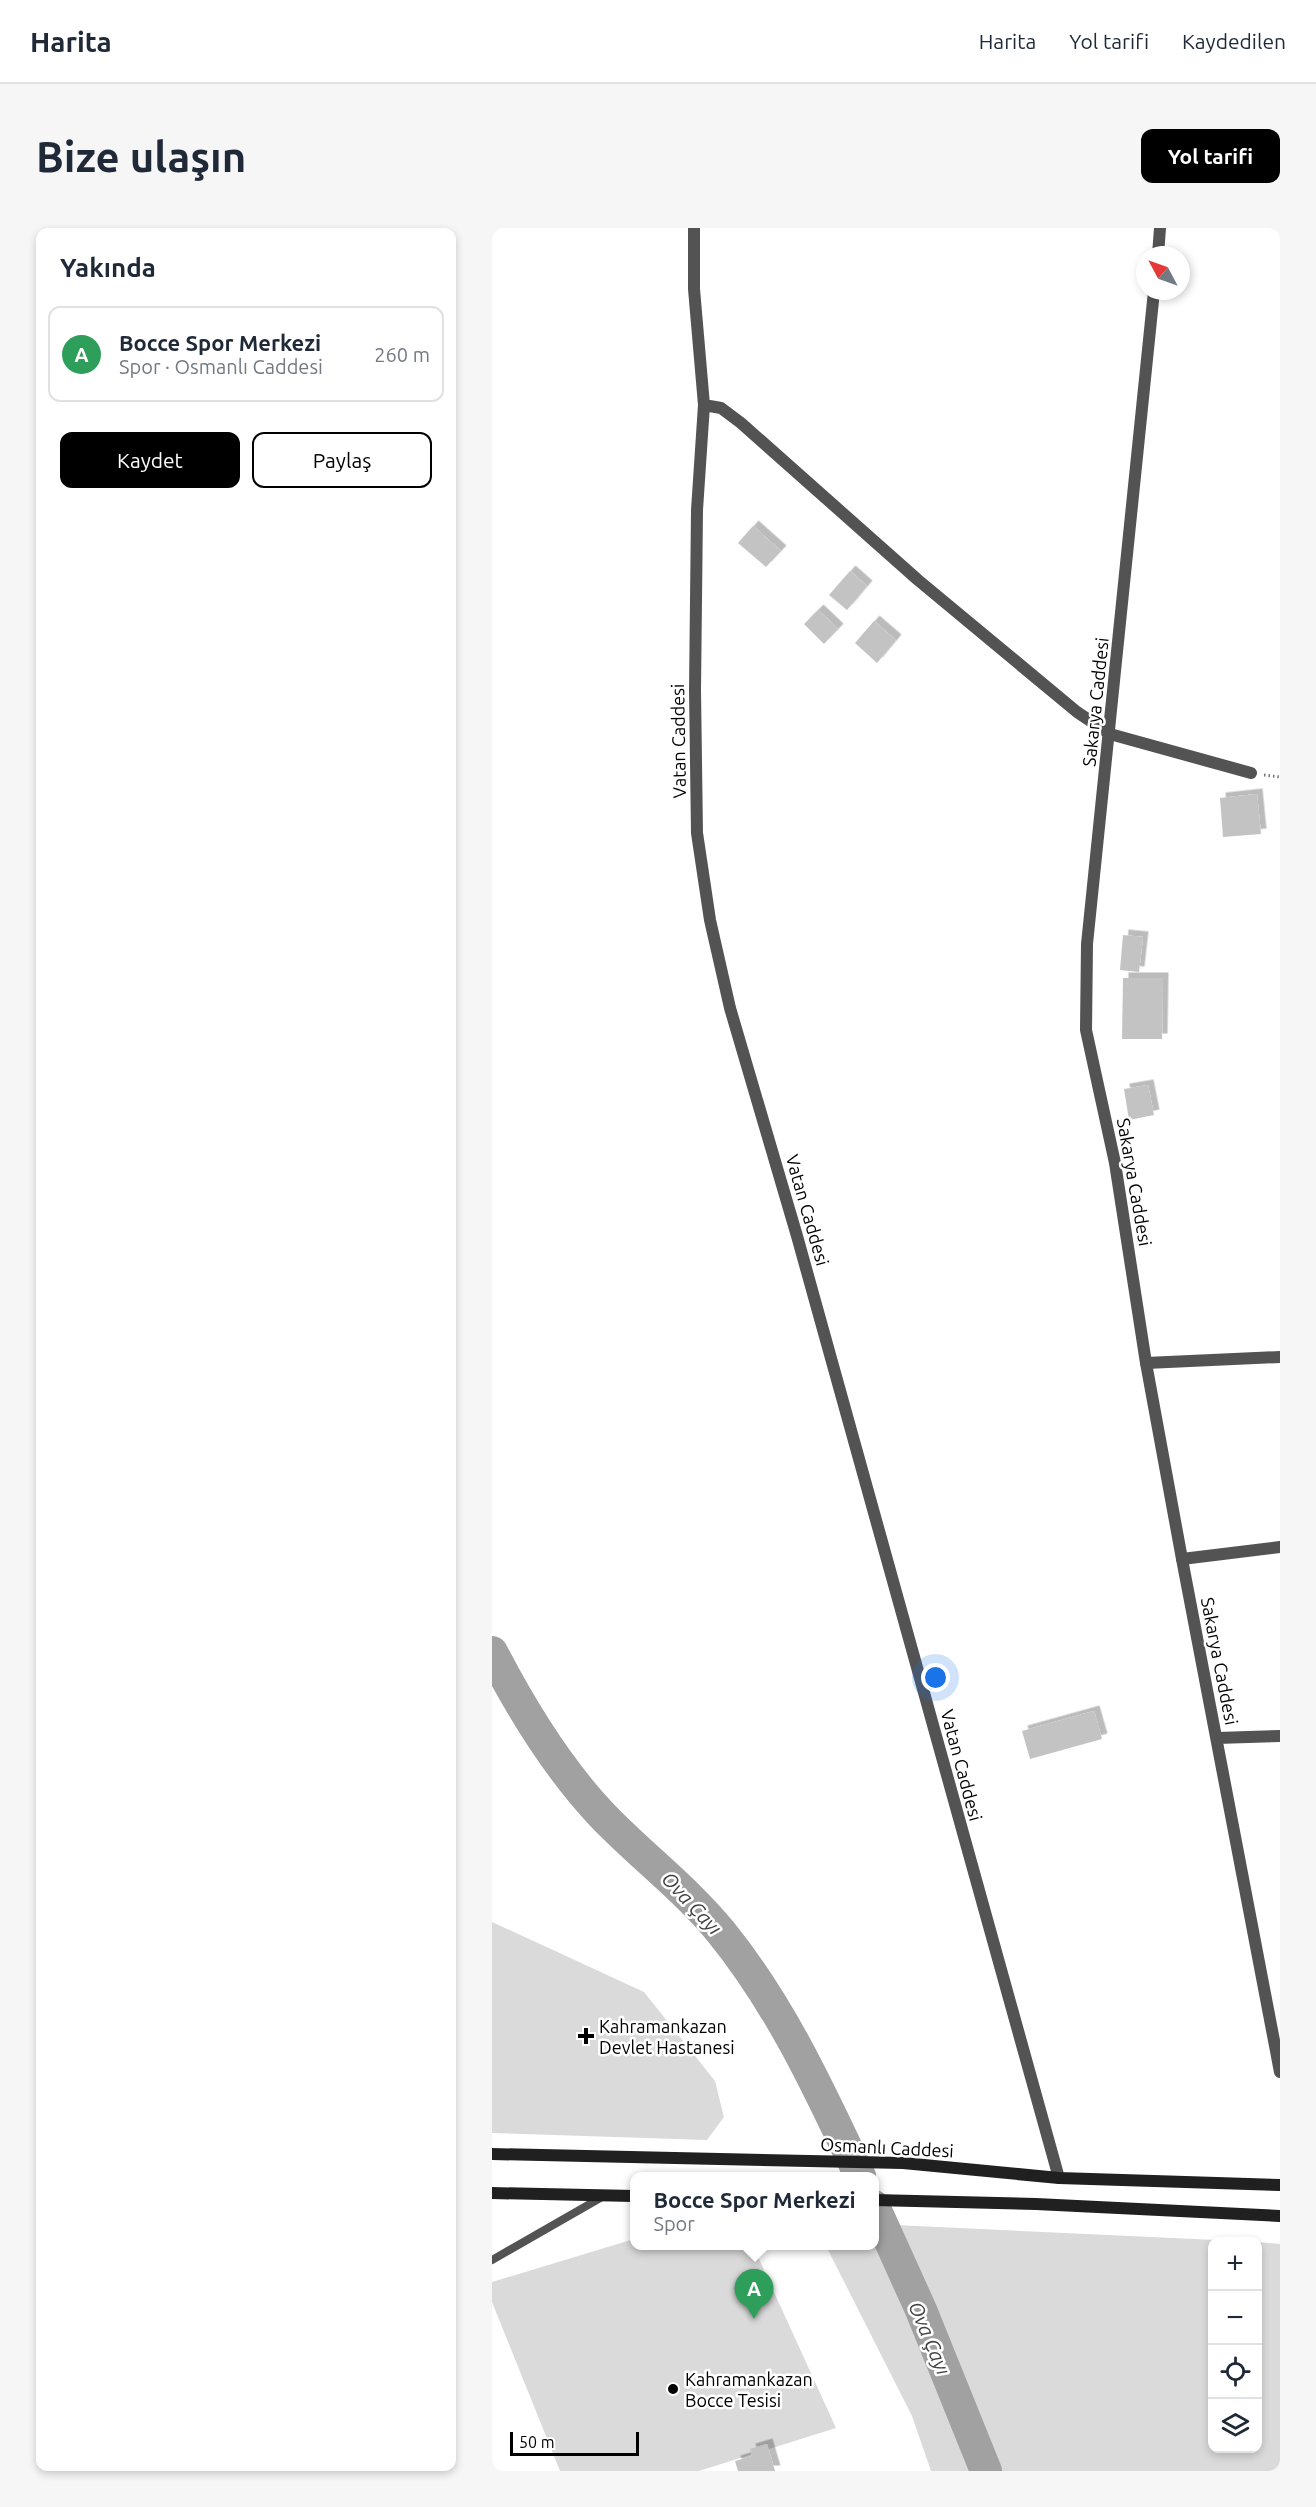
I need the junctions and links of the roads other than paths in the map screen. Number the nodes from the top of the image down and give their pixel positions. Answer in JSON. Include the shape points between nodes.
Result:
{"nodes":[{"id":1,"x":694,"y":228,"type":"edge"},
{"id":2,"x":1160,"y":228,"type":"edge"},
{"id":3,"x":1159,"y":246,"type":"edge"},
{"id":4,"x":1153,"y":300,"type":"edge"},
{"id":5,"x":704,"y":405,"type":"junction"},
{"id":6,"x":1110,"y":734,"type":"junction"},
{"id":7,"x":1251,"y":773,"type":"dead end"},
{"id":8,"x":1280,"y":1358,"type":"edge"},
{"id":9,"x":1146,"y":1363,"type":"junction"},
{"id":10,"x":1280,"y":1547,"type":"edge"},
{"id":11,"x":1182,"y":1559,"type":"junction"},
{"id":12,"x":1280,"y":1736,"type":"edge"},
{"id":13,"x":1216,"y":1738,"type":"junction"},
{"id":14,"x":1280,"y":2072,"type":"edge"},
{"id":15,"x":492,"y":2154,"type":"edge"},
{"id":16,"x":1059,"y":2178,"type":"junction"},
{"id":17,"x":1280,"y":2185,"type":"edge"},
{"id":18,"x":492,"y":2193,"type":"edge"},
{"id":19,"x":605,"y":2195,"type":"junction"},
{"id":20,"x":630,"y":2196,"type":"edge"},
{"id":21,"x":879,"y":2200,"type":"edge"},
{"id":22,"x":1280,"y":2216,"type":"edge"},
{"id":23,"x":492,"y":2260,"type":"edge"}],
"edges":[{"from":1,"to":5,"type":"street","name":"Vatan Caddesi","via":[[694,289]]},
{"from":2,"to":3,"type":"street"},
{"from":4,"to":6,"type":"street","name":"Sakarya Caddesi"},
{"from":5,"to":6,"type":"street","via":[[722,408],[741,423],[918,580],[1077,712]]},
{"from":5,"to":16,"type":"street","name":"Vatan Caddesi","via":[[695,690],[697,833],[710,920],[730,1008]]},
{"from":6,"to":7,"type":"street"},
{"from":6,"to":9,"type":"street","name":"Sakarya Caddesi","via":[[1088,944],[1086,1030],[1115,1163]]},
{"from":8,"to":9,"type":"street"},
{"from":9,"to":11,"type":"street","name":"Sakarya Caddesi"},
{"from":10,"to":11,"type":"street"},
{"from":11,"to":13,"type":"street","name":"Sakarya Caddesi"},
{"from":12,"to":13,"type":"street"},
{"from":13,"to":14,"type":"street","name":"Sakarya Caddesi"},
{"from":15,"to":16,"type":"main road","name":"Osmanlı Caddesi","via":[[903,2163]]},
{"from":16,"to":17,"type":"main road","name":"Osmanlı Caddesi"},
{"from":18,"to":19,"type":"main road"},
{"from":19,"to":20,"type":"main road"},
{"from":19,"to":23,"type":"lane"},
{"from":21,"to":22,"type":"main road"}]}
